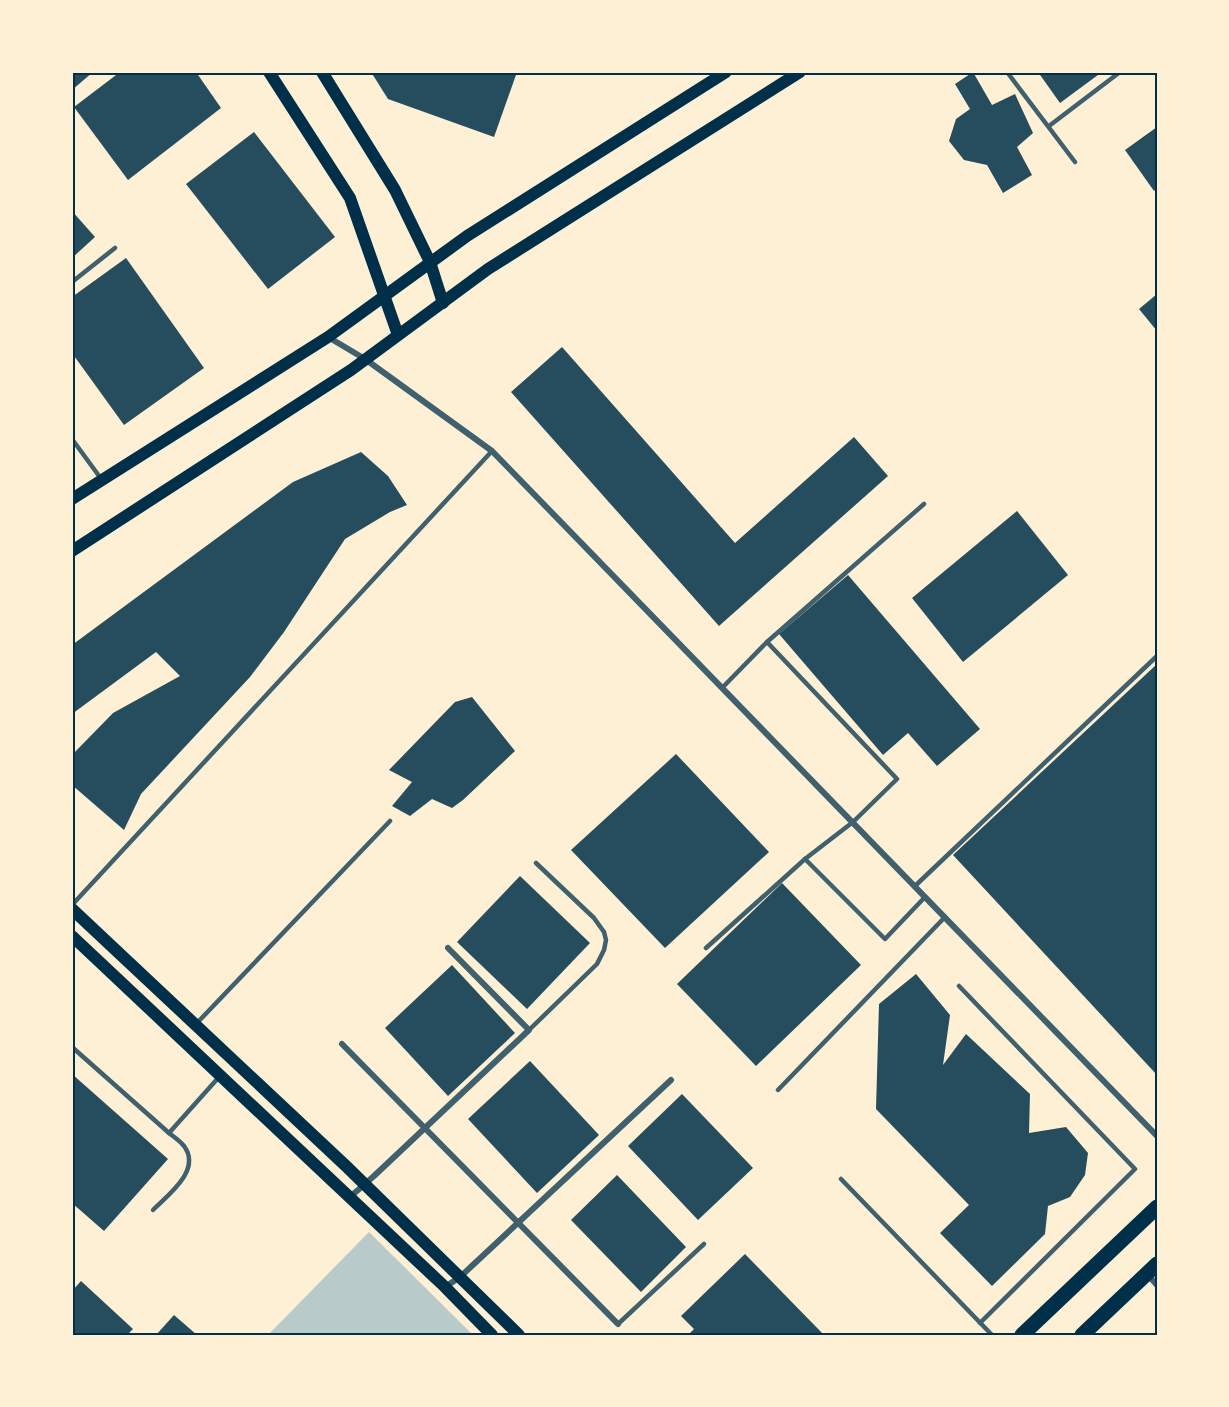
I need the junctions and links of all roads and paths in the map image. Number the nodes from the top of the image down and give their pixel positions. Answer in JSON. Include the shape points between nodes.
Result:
{"nodes":[{"id":1,"x":269,"y":72,"type":"edge"},
{"id":2,"x":322,"y":72,"type":"edge"},
{"id":3,"x":726,"y":72,"type":"edge"},
{"id":4,"x":800,"y":72,"type":"edge"},
{"id":5,"x":1007,"y":72,"type":"edge"},
{"id":6,"x":1120,"y":72,"type":"edge"},
{"id":7,"x":1049,"y":126,"type":"junction"},
{"id":8,"x":1075,"y":162,"type":"dead end"},
{"id":9,"x":115,"y":248,"type":"dead end"},
{"id":10,"x":430,"y":262,"type":"junction"},
{"id":11,"x":72,"y":282,"type":"edge"},
{"id":12,"x":385,"y":296,"type":"junction"},
{"id":13,"x":443,"y":303,"type":"junction"},
{"id":14,"x":398,"y":335,"type":"junction"},
{"id":15,"x":328,"y":337,"type":"junction"},
{"id":16,"x":365,"y":359,"type":"junction"},
{"id":17,"x":72,"y":439,"type":"edge"},
{"id":18,"x":492,"y":451,"type":"junction"},
{"id":19,"x":102,"y":480,"type":"junction"},
{"id":20,"x":72,"y":499,"type":"edge"},
{"id":21,"x":924,"y":504,"type":"dead end"},
{"id":22,"x":72,"y":551,"type":"edge"},
{"id":23,"x":767,"y":642,"type":"junction"},
{"id":24,"x":1157,"y":656,"type":"edge"},
{"id":25,"x":722,"y":688,"type":"junction"},
{"id":26,"x":390,"y":820,"type":"dead end"},
{"id":27,"x":852,"y":822,"type":"junction"},
{"id":28,"x":805,"y":859,"type":"junction"},
{"id":29,"x":536,"y":863,"type":"dead end"},
{"id":30,"x":915,"y":886,"type":"junction"},
{"id":31,"x":925,"y":897,"type":"junction"},
{"id":32,"x":72,"y":907,"type":"edge"},
{"id":33,"x":945,"y":917,"type":"junction"},
{"id":34,"x":72,"y":936,"type":"edge"},
{"id":35,"x":448,"y":948,"type":"dead end"},
{"id":36,"x":706,"y":948,"type":"dead end"},
{"id":37,"x":959,"y":986,"type":"dead end"},
{"id":38,"x":195,"y":1024,"type":"junction"},
{"id":39,"x":529,"y":1030,"type":"junction"},
{"id":40,"x":342,"y":1044,"type":"dead end"},
{"id":41,"x":72,"y":1047,"type":"edge"},
{"id":42,"x":220,"y":1075,"type":"junction"},
{"id":43,"x":671,"y":1080,"type":"dead end"},
{"id":44,"x":778,"y":1090,"type":"dead end"},
{"id":45,"x":424,"y":1128,"type":"junction"},
{"id":46,"x":169,"y":1133,"type":"junction"},
{"id":47,"x":1157,"y":1136,"type":"edge"},
{"id":48,"x":841,"y":1179,"type":"dead end"},
{"id":49,"x":365,"y":1184,"type":"junction"},
{"id":50,"x":350,"y":1197,"type":"junction"},
{"id":51,"x":1157,"y":1207,"type":"edge"},
{"id":52,"x":153,"y":1210,"type":"dead end"},
{"id":53,"x":517,"y":1223,"type":"junction"},
{"id":54,"x":704,"y":1244,"type":"dead end"},
{"id":55,"x":1153,"y":1274,"type":"edge"},
{"id":56,"x":460,"y":1277,"type":"junction"},
{"id":57,"x":445,"y":1287,"type":"junction"},
{"id":58,"x":980,"y":1323,"type":"junction"},
{"id":59,"x":618,"y":1324,"type":"joint"},
{"id":60,"x":1088,"y":1333,"type":"edge"},
{"id":61,"x":492,"y":1335,"type":"edge"},
{"id":62,"x":519,"y":1335,"type":"edge"},
{"id":63,"x":992,"y":1335,"type":"edge"},
{"id":64,"x":1022,"y":1335,"type":"edge"}],
"edges":[{"from":1,"to":12,"type":"main road","via":[[350,198]]},
{"from":2,"to":10,"type":"main road","via":[[395,190]]},
{"from":3,"to":10,"type":"main road"},
{"from":4,"to":13,"type":"main road","via":[[488,269]]},
{"from":5,"to":7,"type":"lane"},
{"from":6,"to":7,"type":"lane"},
{"from":7,"to":8,"type":"lane"},
{"from":9,"to":11,"type":"lane"},
{"from":10,"to":12,"type":"main road"},
{"from":10,"to":13,"type":"main road"},
{"from":12,"to":14,"type":"main road"},
{"from":12,"to":15,"type":"main road"},
{"from":13,"to":14,"type":"main road"},
{"from":14,"to":16,"type":"main road"},
{"from":15,"to":16,"type":"street"},
{"from":15,"to":19,"type":"main road"},
{"from":16,"to":18,"type":"street"},
{"from":16,"to":22,"type":"main road"},
{"from":17,"to":19,"type":"lane"},
{"from":18,"to":25,"type":"street"},
{"from":18,"to":32,"type":"lane"},
{"from":19,"to":20,"type":"main road"},
{"from":21,"to":23,"type":"lane"},
{"from":23,"to":25,"type":"lane"},
{"from":23,"to":27,"type":"lane","via":[[897,779]]},
{"from":24,"to":30,"type":"lane"},
{"from":25,"to":27,"type":"street"},
{"from":26,"to":38,"type":"lane"},
{"from":27,"to":28,"type":"lane"},
{"from":27,"to":30,"type":"street"},
{"from":28,"to":31,"type":"lane","via":[[885,939]]},
{"from":28,"to":36,"type":"lane"},
{"from":29,"to":39,"type":"lane","via":[[594,918],[606,940],[597,964]]},
{"from":30,"to":31,"type":"street"},
{"from":31,"to":33,"type":"street"},
{"from":32,"to":38,"type":"main road"},
{"from":33,"to":44,"type":"lane"},
{"from":33,"to":47,"type":"street"},
{"from":34,"to":42,"type":"main road"},
{"from":35,"to":39,"type":"street"},
{"from":37,"to":58,"type":"lane","via":[[1135,1169]]},
{"from":38,"to":49,"type":"main road"},
{"from":39,"to":45,"type":"street"},
{"from":40,"to":45,"type":"street"},
{"from":41,"to":46,"type":"lane"},
{"from":42,"to":46,"type":"lane"},
{"from":42,"to":50,"type":"main road"},
{"from":43,"to":53,"type":"street"},
{"from":45,"to":49,"type":"street"},
{"from":45,"to":53,"type":"street"},
{"from":46,"to":52,"type":"lane","via":[[184,1146],[188,1169]]},
{"from":48,"to":58,"type":"lane"},
{"from":49,"to":50,"type":"street"},
{"from":49,"to":56,"type":"main road"},
{"from":50,"to":57,"type":"main road"},
{"from":51,"to":64,"type":"main road"},
{"from":53,"to":56,"type":"street"},
{"from":53,"to":59,"type":"street"},
{"from":54,"to":59,"type":"lane"},
{"from":55,"to":60,"type":"main road"},
{"from":56,"to":57,"type":"street"},
{"from":56,"to":62,"type":"main road"},
{"from":57,"to":61,"type":"main road"},
{"from":58,"to":63,"type":"lane"}]}
